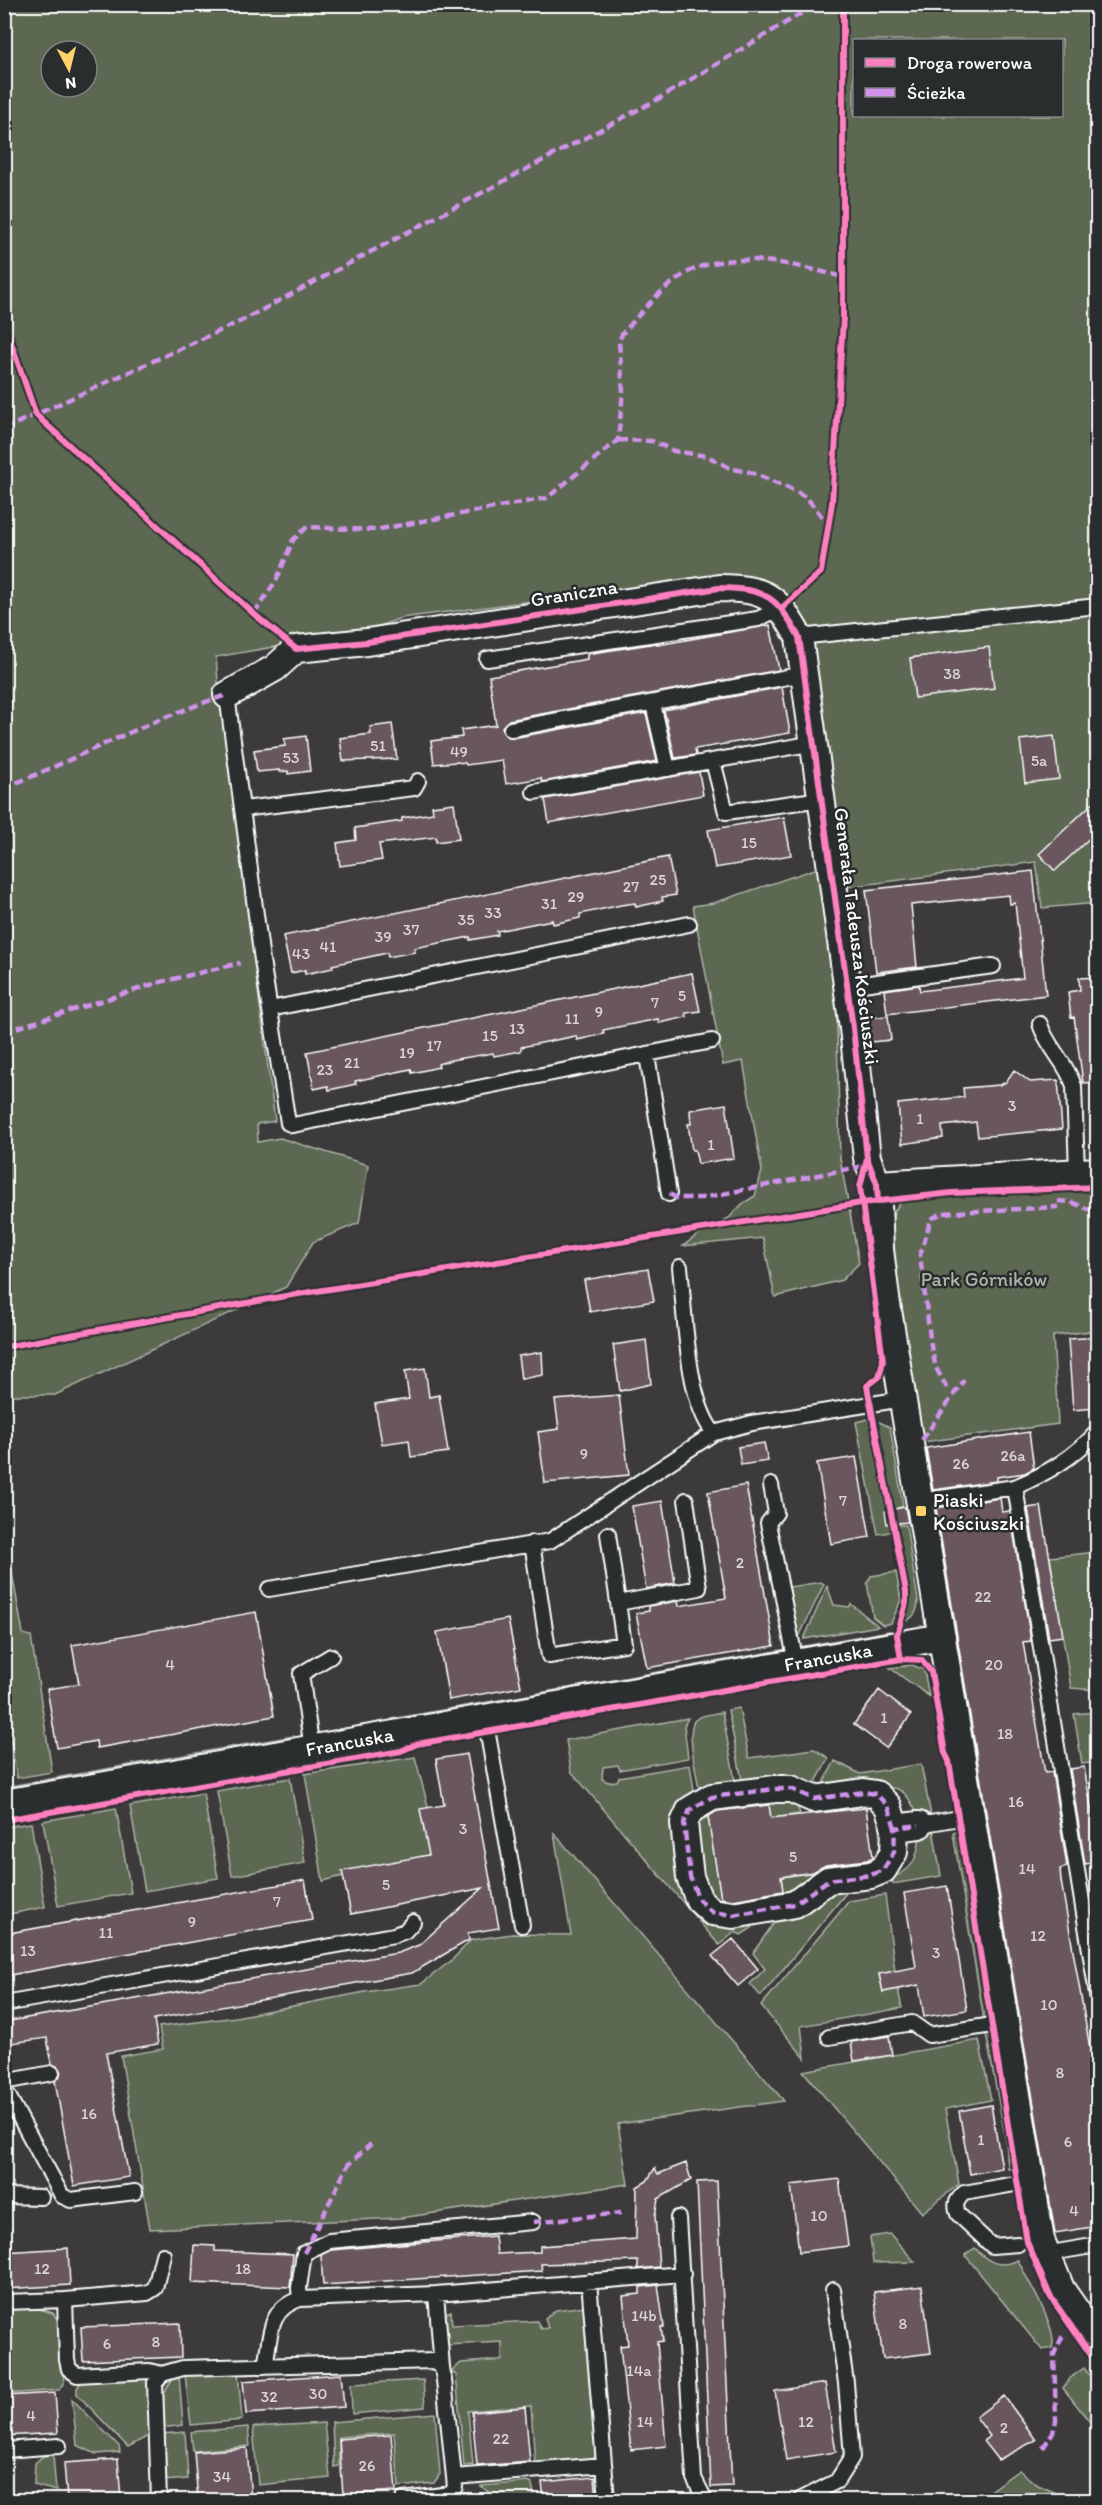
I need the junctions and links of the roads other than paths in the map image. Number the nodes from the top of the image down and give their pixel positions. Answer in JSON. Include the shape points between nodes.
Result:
{"nodes":[{"id":1,"x":1098,"y":606,"type":"edge"},
{"id":2,"x":783,"y":607,"type":"junction"},
{"id":3,"x":799,"y":637,"type":"junction"},
{"id":4,"x":487,"y":658,"type":"dead end"},
{"id":5,"x":804,"y":674,"type":"junction"},
{"id":6,"x":227,"y":695,"type":"joint"},
{"id":7,"x":653,"y":704,"type":"junction"},
{"id":8,"x":511,"y":729,"type":"dead end"},
{"id":9,"x":815,"y":743,"type":"junction"},
{"id":10,"x":712,"y":761,"type":"junction"},
{"id":11,"x":668,"y":769,"type":"junction"},
{"id":12,"x":418,"y":781,"type":"dead end"},
{"id":13,"x":534,"y":792,"type":"dead end"},
{"id":14,"x":822,"y":799,"type":"junction"},
{"id":15,"x":243,"y":809,"type":"junction"},
{"id":16,"x":689,"y":924,"type":"dead end"},
{"id":17,"x":993,"y":966,"type":"dead end"},
{"id":18,"x":848,"y":986,"type":"junction"},
{"id":19,"x":270,"y":1009,"type":"junction"},
{"id":20,"x":1040,"y":1024,"type":"dead end"},
{"id":21,"x":712,"y":1041,"type":"dead end"},
{"id":22,"x":647,"y":1055,"type":"junction"},
{"id":23,"x":1088,"y":1172,"type":"edge"},
{"id":24,"x":877,"y":1184,"type":"junction"},
{"id":25,"x":669,"y":1194,"type":"dead end"},
{"id":26,"x":680,"y":1267,"type":"dead end"},
{"id":27,"x":903,"y":1399,"type":"junction"},
{"id":28,"x":1098,"y":1431,"type":"edge"},
{"id":29,"x":714,"y":1433,"type":"junction"},
{"id":30,"x":771,"y":1485,"type":"dead end"},
{"id":31,"x":1015,"y":1487,"type":"junction"},
{"id":32,"x":686,"y":1500,"type":"dead end"},
{"id":33,"x":920,"y":1501,"type":"junction"},
{"id":34,"x":608,"y":1534,"type":"dead end"},
{"id":35,"x":532,"y":1544,"type":"junction"},
{"id":36,"x":269,"y":1589,"type":"dead end"},
{"id":37,"x":618,"y":1602,"type":"junction"},
{"id":38,"x":942,"y":1637,"type":"junction"},
{"id":39,"x":331,"y":1656,"type":"dead end"},
{"id":40,"x":796,"y":1663,"type":"junction"},
{"id":41,"x":485,"y":1718,"type":"junction"},
{"id":42,"x":312,"y":1749,"type":"junction"},
{"id":43,"x":4,"y":1803,"type":"edge"},
{"id":44,"x":971,"y":1816,"type":"junction"},
{"id":45,"x":907,"y":1826,"type":"junction"},
{"id":46,"x":413,"y":1922,"type":"dead end"},
{"id":47,"x":522,"y":1925,"type":"dead end"},
{"id":48,"x":1098,"y":2000,"type":"edge"},
{"id":49,"x":4,"y":2004,"type":"edge"},
{"id":50,"x":1005,"y":2023,"type":"junction"},
{"id":51,"x":829,"y":2037,"type":"dead end"},
{"id":52,"x":52,"y":2073,"type":"dead end"},
{"id":53,"x":4,"y":2082,"type":"edge"},
{"id":54,"x":4,"y":2088,"type":"edge"},
{"id":55,"x":1032,"y":2181,"type":"junction"},
{"id":56,"x":135,"y":2192,"type":"dead end"},
{"id":57,"x":4,"y":2196,"type":"edge"},
{"id":58,"x":41,"y":2197,"type":"dead end"},
{"id":59,"x":678,"y":2218,"type":"dead end"},
{"id":60,"x":533,"y":2222,"type":"dead end"},
{"id":61,"x":1018,"y":2244,"type":"dead end"},
{"id":62,"x":1098,"y":2245,"type":"edge"},
{"id":63,"x":1045,"y":2254,"type":"junction"},
{"id":64,"x":163,"y":2255,"type":"dead end"},
{"id":65,"x":683,"y":2274,"type":"junction"},
{"id":66,"x":589,"y":2281,"type":"junction"},
{"id":67,"x":833,"y":2290,"type":"dead end"},
{"id":68,"x":436,"y":2294,"type":"junction"},
{"id":69,"x":300,"y":2299,"type":"junction"},
{"id":70,"x":65,"y":2300,"type":"junction"},
{"id":71,"x":4,"y":2302,"type":"edge"},
{"id":72,"x":1098,"y":2342,"type":"edge"},
{"id":73,"x":265,"y":2366,"type":"junction"},
{"id":74,"x":442,"y":2367,"type":"junction"},
{"id":75,"x":162,"y":2374,"type":"junction"},
{"id":76,"x":59,"y":2446,"type":"dead end"},
{"id":77,"x":4,"y":2450,"type":"edge"},
{"id":78,"x":604,"y":2465,"type":"junction"},
{"id":79,"x":454,"y":2477,"type":"junction"},
{"id":80,"x":159,"y":2500,"type":"edge"},
{"id":81,"x":402,"y":2500,"type":"edge"},
{"id":82,"x":607,"y":2500,"type":"edge"},
{"id":83,"x":705,"y":2500,"type":"edge"},
{"id":84,"x":800,"y":2500,"type":"edge"}],
"edges":[{"from":1,"to":3,"type":"lane"},
{"from":2,"to":3,"type":"street"},
{"from":2,"to":4,"type":"lane","via":[[758,619]]},
{"from":2,"to":6,"type":"street","name":"Graniczna","via":[[763,594],[719,588],[435,632],[296,649],[275,668]]},
{"from":3,"to":5,"type":"street"},
{"from":5,"to":7,"type":"lane"},
{"from":5,"to":9,"type":"street","name":"Generała Tadeusza Kościuszki"},
{"from":6,"to":15,"type":"lane"},
{"from":7,"to":8,"type":"lane"},
{"from":7,"to":11,"type":"lane"},
{"from":9,"to":10,"type":"lane"},
{"from":9,"to":14,"type":"street","name":"Generała Tadeusza Kościuszki"},
{"from":10,"to":11,"type":"lane"},
{"from":10,"to":14,"type":"lane","via":[[726,812]]},
{"from":11,"to":13,"type":"lane"},
{"from":12,"to":15,"type":"lane","via":[[414,788]]},
{"from":14,"to":18,"type":"street","name":"Generała Tadeusza Kościuszki"},
{"from":15,"to":19,"type":"lane"},
{"from":16,"to":19,"type":"lane"},
{"from":17,"to":18,"type":"lane"},
{"from":18,"to":24,"type":"street","name":"Generała Tadeusza Kościuszki","via":[[867,1158]]},
{"from":19,"to":22,"type":"lane","via":[[286,1118],[293,1125]]},
{"from":20,"to":23,"type":"lane","via":[[1071,1076]]},
{"from":21,"to":22,"type":"lane"},
{"from":22,"to":25,"type":"lane"},
{"from":23,"to":24,"type":"street"},
{"from":24,"to":27,"type":"street","name":"Generała Tadeusza Kościuszki","via":[[883,1272]]},
{"from":26,"to":29,"type":"lane","via":[[695,1392],[705,1423]]},
{"from":27,"to":29,"type":"lane"},
{"from":27,"to":33,"type":"street","name":"Generała Tadeusza Kościuszki"},
{"from":28,"to":31,"type":"lane","via":[[1045,1474]]},
{"from":29,"to":35,"type":"lane","via":[[549,1541]]},
{"from":30,"to":40,"type":"lane","via":[[776,1513],[768,1523]]},
{"from":31,"to":33,"type":"lane"},
{"from":31,"to":48,"type":"lane"},
{"from":32,"to":37,"type":"lane","via":[[699,1588]]},
{"from":33,"to":38,"type":"street","name":"Generała Tadeusza Kościuszki"},
{"from":34,"to":37,"type":"lane"},
{"from":35,"to":36,"type":"lane"},
{"from":35,"to":37,"type":"lane","via":[[549,1656],[624,1644]]},
{"from":38,"to":40,"type":"street","name":"Francuska"},
{"from":38,"to":44,"type":"street","name":"Generała Tadeusza Kościuszki"},
{"from":39,"to":42,"type":"lane","via":[[301,1674]]},
{"from":40,"to":41,"type":"street","name":"Francuska"},
{"from":41,"to":42,"type":"street","name":"Francuska"},
{"from":41,"to":47,"type":"lane"},
{"from":42,"to":43,"type":"street","name":"Francuska"},
{"from":44,"to":45,"type":"lane"},
{"from":44,"to":50,"type":"street","name":"Generała Tadeusza Kościuszki"},
{"from":45,"to":45,"type":"street","via":[[883,1870],[828,1880],[795,1904],[733,1915],[712,1912],[699,1900],[690,1877],[684,1823],[690,1810],[712,1797],[775,1789],[791,1790],[814,1799],[876,1794]]},
{"from":46,"to":49,"type":"lane","via":[[394,1935]]},
{"from":50,"to":51,"type":"lane","via":[[929,2035],[912,2023]]},
{"from":50,"to":55,"type":"street","name":"Generała Tadeusza Kościuszki"},
{"from":52,"to":53,"type":"lane"},
{"from":54,"to":56,"type":"lane","via":[[62,2196],[71,2200]]},
{"from":55,"to":61,"type":"lane","via":[[964,2193],[955,2207],[992,2246]]},
{"from":55,"to":63,"type":"street","name":"Generała Tadeusza Kościuszki"},
{"from":57,"to":58,"type":"lane"},
{"from":59,"to":65,"type":"lane"},
{"from":60,"to":69,"type":"lane","via":[[329,2241],[304,2253]]},
{"from":62,"to":63,"type":"lane"},
{"from":63,"to":72,"type":"street","name":"Generała Tadeusza Kościuszki","via":[[1061,2289]]},
{"from":64,"to":70,"type":"lane","via":[[155,2288],[147,2293]]},
{"from":65,"to":66,"type":"lane"},
{"from":65,"to":83,"type":"lane","via":[[694,2478]]},
{"from":66,"to":68,"type":"lane"},
{"from":66,"to":78,"type":"lane"},
{"from":67,"to":84,"type":"lane","via":[[852,2457],[837,2481]]},
{"from":68,"to":69,"type":"lane"},
{"from":68,"to":74,"type":"lane"},
{"from":69,"to":73,"type":"lane","via":[[280,2308],[275,2317]]},
{"from":70,"to":71,"type":"lane"},
{"from":70,"to":75,"type":"lane","via":[[69,2369],[77,2375],[149,2371]]},
{"from":73,"to":74,"type":"lane","via":[[424,2359]]},
{"from":73,"to":75,"type":"lane","via":[[183,2368]]},
{"from":74,"to":79,"type":"lane"},
{"from":75,"to":80,"type":"lane","via":[[156,2383]]},
{"from":76,"to":77,"type":"lane"},
{"from":78,"to":79,"type":"lane"},
{"from":78,"to":82,"type":"lane"},
{"from":79,"to":81,"type":"lane","via":[[451,2494]]}]}
